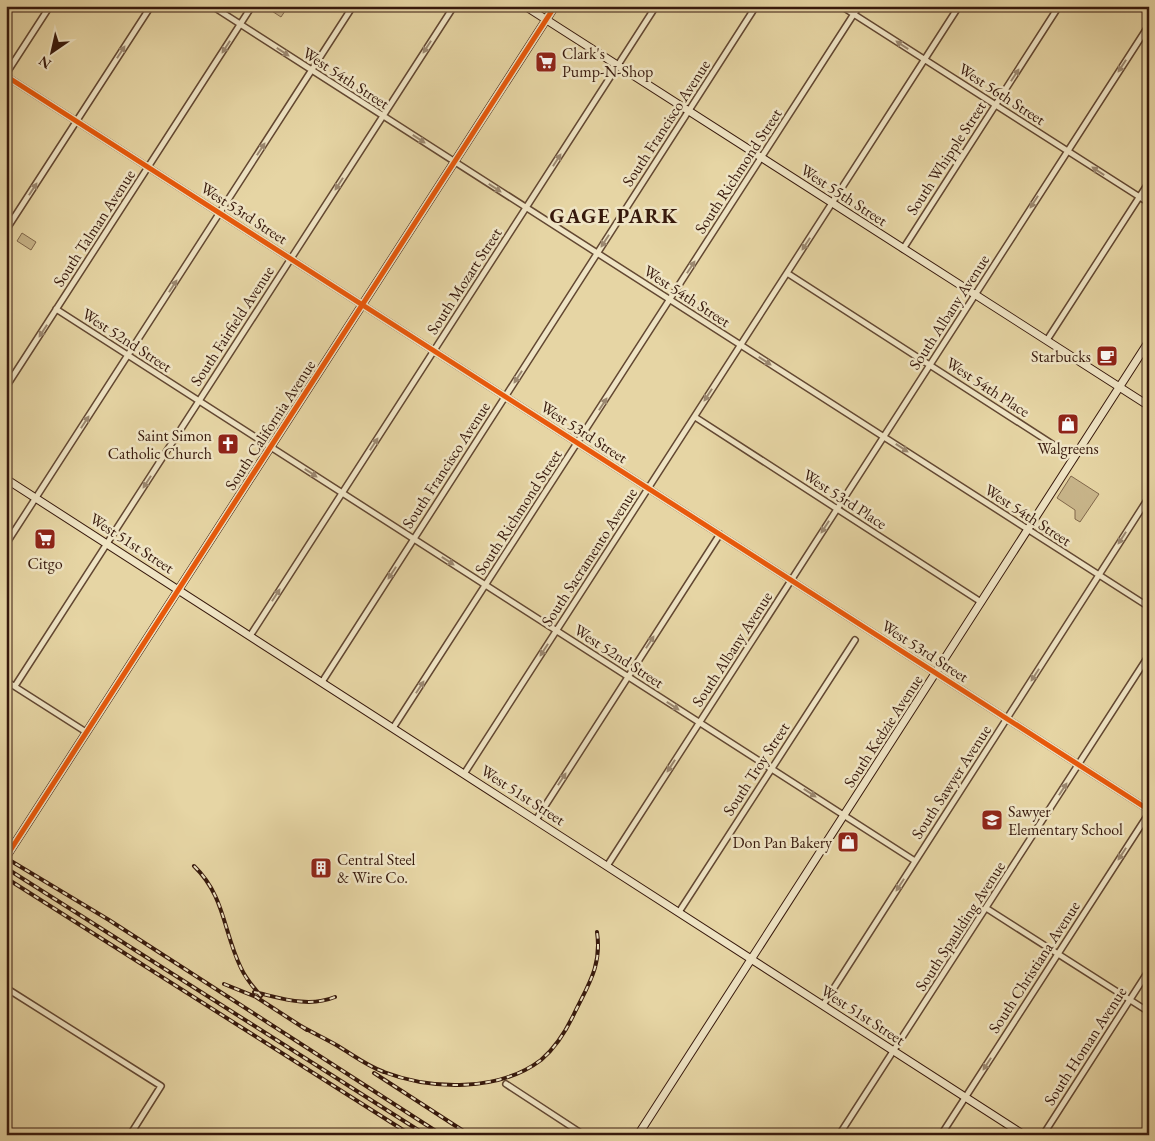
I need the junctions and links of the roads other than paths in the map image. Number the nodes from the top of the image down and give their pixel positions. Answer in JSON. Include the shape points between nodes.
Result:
{"nodes":[{"id":1,"x":50,"y":6,"type":"edge"},
{"id":2,"x":151,"y":6,"type":"edge"},
{"id":3,"x":212,"y":6,"type":"edge"},
{"id":4,"x":252,"y":6,"type":"edge"},
{"id":5,"x":353,"y":6,"type":"edge"},
{"id":6,"x":454,"y":6,"type":"edge"},
{"id":7,"x":525,"y":6,"type":"edge"},
{"id":8,"x":554,"y":6,"type":"edge"},
{"id":9,"x":656,"y":6,"type":"edge"},
{"id":10,"x":756,"y":6,"type":"edge"},
{"id":11,"x":841,"y":6,"type":"edge"},
{"id":12,"x":859,"y":6,"type":"edge"},
{"id":13,"x":959,"y":6,"type":"edge"},
{"id":14,"x":1059,"y":6,"type":"edge"},
{"id":15,"x":854,"y":14,"type":"junction"},
{"id":16,"x":546,"y":20,"type":"junction"},
{"id":17,"x":240,"y":24,"type":"junction"},
{"id":18,"x":1149,"y":25,"type":"edge"},
{"id":19,"x":925,"y":60,"type":"junction"},
{"id":20,"x":618,"y":66,"type":"junction"},
{"id":21,"x":312,"y":70,"type":"junction"},
{"id":22,"x":6,"y":75,"type":"edge"},
{"id":23,"x":996,"y":105,"type":"junction"},
{"id":24,"x":689,"y":111,"type":"junction"},
{"id":25,"x":383,"y":116,"type":"junction"},
{"id":26,"x":77,"y":121,"type":"junction"},
{"id":27,"x":1067,"y":151,"type":"junction"},
{"id":28,"x":761,"y":158,"type":"junction"},
{"id":29,"x":454,"y":162,"type":"junction"},
{"id":30,"x":148,"y":167,"type":"junction"},
{"id":31,"x":1149,"y":182,"type":"edge"},
{"id":32,"x":1139,"y":197,"type":"junction"},
{"id":33,"x":832,"y":203,"type":"junction"},
{"id":34,"x":1149,"y":203,"type":"edge"},
{"id":35,"x":526,"y":208,"type":"junction"},
{"id":36,"x":220,"y":213,"type":"junction"},
{"id":37,"x":6,"y":230,"type":"edge"},
{"id":38,"x":903,"y":249,"type":"junction"},
{"id":39,"x":597,"y":253,"type":"junction"},
{"id":40,"x":291,"y":258,"type":"junction"},
{"id":41,"x":787,"y":273,"type":"junction"},
{"id":42,"x":975,"y":295,"type":"junction"},
{"id":43,"x":670,"y":300,"type":"junction"},
{"id":44,"x":362,"y":304,"type":"junction"},
{"id":45,"x":56,"y":309,"type":"junction"},
{"id":46,"x":1046,"y":340,"type":"junction"},
{"id":47,"x":1149,"y":341,"type":"edge"},
{"id":48,"x":741,"y":345,"type":"junction"},
{"id":49,"x":434,"y":350,"type":"junction"},
{"id":50,"x":128,"y":355,"type":"junction"},
{"id":51,"x":930,"y":365,"type":"junction"},
{"id":52,"x":6,"y":387,"type":"edge"},
{"id":53,"x":1119,"y":387,"type":"junction"},
{"id":54,"x":506,"y":396,"type":"junction"},
{"id":55,"x":199,"y":401,"type":"junction"},
{"id":56,"x":1149,"y":406,"type":"edge"},
{"id":57,"x":695,"y":417,"type":"junction"},
{"id":58,"x":884,"y":437,"type":"junction"},
{"id":59,"x":578,"y":442,"type":"junction"},
{"id":60,"x":270,"y":447,"type":"junction"},
{"id":61,"x":1074,"y":458,"type":"junction"},
{"id":62,"x":6,"y":479,"type":"edge"},
{"id":63,"x":649,"y":488,"type":"junction"},
{"id":64,"x":342,"y":493,"type":"junction"},
{"id":65,"x":1149,"y":497,"type":"edge"},
{"id":66,"x":36,"y":498,"type":"junction"},
{"id":67,"x":837,"y":509,"type":"junction"},
{"id":68,"x":1028,"y":529,"type":"junction"},
{"id":69,"x":720,"y":534,"type":"junction"},
{"id":70,"x":414,"y":539,"type":"junction"},
{"id":71,"x":6,"y":544,"type":"edge"},
{"id":72,"x":107,"y":544,"type":"junction"},
{"id":73,"x":1099,"y":575,"type":"junction"},
{"id":74,"x":792,"y":580,"type":"junction"},
{"id":75,"x":486,"y":585,"type":"junction"},
{"id":76,"x":178,"y":590,"type":"junction"},
{"id":77,"x":981,"y":602,"type":"junction"},
{"id":78,"x":1149,"y":607,"type":"edge"},
{"id":79,"x":557,"y":631,"type":"junction"},
{"id":80,"x":250,"y":636,"type":"junction"},
{"id":81,"x":855,"y":640,"type":"dead end"},
{"id":82,"x":1149,"y":655,"type":"edge"},
{"id":83,"x":936,"y":672,"type":"junction"},
{"id":84,"x":628,"y":677,"type":"junction"},
{"id":85,"x":6,"y":681,"type":"edge"},
{"id":86,"x":322,"y":682,"type":"junction"},
{"id":87,"x":15,"y":686,"type":"junction"},
{"id":88,"x":1007,"y":718,"type":"junction"},
{"id":89,"x":699,"y":723,"type":"junction"},
{"id":90,"x":394,"y":728,"type":"junction"},
{"id":91,"x":86,"y":732,"type":"junction"},
{"id":92,"x":1078,"y":764,"type":"junction"},
{"id":93,"x":771,"y":769,"type":"junction"},
{"id":94,"x":464,"y":774,"type":"junction"},
{"id":95,"x":1149,"y":811,"type":"edge"},
{"id":96,"x":844,"y":815,"type":"junction"},
{"id":97,"x":536,"y":820,"type":"junction"},
{"id":98,"x":6,"y":857,"type":"edge"},
{"id":99,"x":915,"y":861,"type":"junction"},
{"id":100,"x":607,"y":866,"type":"junction"},
{"id":101,"x":986,"y":908,"type":"junction"},
{"id":102,"x":679,"y":912,"type":"junction"},
{"id":103,"x":1058,"y":954,"type":"junction"},
{"id":104,"x":752,"y":959,"type":"junction"},
{"id":105,"x":1149,"y":970,"type":"edge"},
{"id":106,"x":6,"y":988,"type":"edge"},
{"id":107,"x":1130,"y":1000,"type":"junction"},
{"id":108,"x":823,"y":1005,"type":"junction"},
{"id":109,"x":1149,"y":1012,"type":"edge"},
{"id":110,"x":894,"y":1051,"type":"junction"},
{"id":111,"x":506,"y":1084,"type":"dead end"},
{"id":112,"x":966,"y":1097,"type":"junction"},
{"id":113,"x":1149,"y":1128,"type":"edge"},
{"id":114,"x":130,"y":1135,"type":"edge"},
{"id":115,"x":584,"y":1135,"type":"edge"},
{"id":116,"x":638,"y":1135,"type":"edge"},
{"id":117,"x":840,"y":1135,"type":"edge"},
{"id":118,"x":941,"y":1135,"type":"edge"},
{"id":119,"x":1024,"y":1135,"type":"edge"},
{"id":120,"x":1043,"y":1135,"type":"edge"},
{"id":121,"x":1144,"y":1135,"type":"edge"}],
"edges":[{"from":1,"to":22,"type":"street"},
{"from":26,"to":2,"type":"street","one_way":true},
{"from":3,"to":17,"type":"street","name":"West 54th Street"},
{"from":4,"to":17,"type":"street","name":"South Talman Avenue"},
{"from":5,"to":21,"type":"street"},
{"from":6,"to":25,"type":"street","name":"South Fairfield Avenue","one_way":true},
{"from":7,"to":16,"type":"street","name":"West 55th Street"},
{"from":8,"to":16,"type":"street","name":"South California Avenue"},
{"from":9,"to":20,"type":"street","name":"South Mozart Street"},
{"from":10,"to":24,"type":"street","name":"South Francisco Avenue"},
{"from":11,"to":15,"type":"street","name":"West 56th Street"},
{"from":12,"to":15,"type":"street","name":"South Richmond Street"},
{"from":13,"to":19,"type":"street","name":"South Sacramento Avenue"},
{"from":23,"to":14,"type":"street","name":"South Whipple Street","one_way":true},
{"from":19,"to":15,"type":"street","name":"West 56th Street","one_way":true},
{"from":15,"to":28,"type":"street","name":"South Richmond Street"},
{"from":16,"to":20,"type":"street","name":"West 55th Street"},
{"from":16,"to":29,"type":"street","name":"South California Avenue"},
{"from":17,"to":21,"type":"street","name":"West 54th Street","one_way":true},
{"from":17,"to":30,"type":"street","name":"South Talman Avenue","one_way":true},
{"from":18,"to":27,"type":"street","name":"South Albany Avenue","one_way":true},
{"from":19,"to":23,"type":"street","name":"West 56th Street"},
{"from":19,"to":33,"type":"street","name":"South Sacramento Avenue"},
{"from":20,"to":24,"type":"street","name":"West 55th Street"},
{"from":35,"to":20,"type":"street","name":"South Mozart Street","one_way":true},
{"from":21,"to":25,"type":"street","name":"West 54th Street"},
{"from":36,"to":21,"type":"street","one_way":true},
{"from":22,"to":26,"type":"street","name":"West 53rd Street"},
{"from":23,"to":27,"type":"street","name":"West 56th Street"},
{"from":23,"to":38,"type":"street","name":"South Whipple Street"},
{"from":24,"to":28,"type":"street","name":"West 55th Street"},
{"from":24,"to":39,"type":"street","name":"South Francisco Avenue","one_way":true},
{"from":25,"to":29,"type":"street","name":"West 54th Street","one_way":true},
{"from":25,"to":40,"type":"street","name":"South Fairfield Avenue","one_way":true},
{"from":26,"to":30,"type":"street","name":"West 53rd Street"},
{"from":37,"to":26,"type":"street","one_way":true},
{"from":32,"to":27,"type":"street","name":"West 56th Street","one_way":true},
{"from":27,"to":42,"type":"street","name":"South Albany Avenue","one_way":true},
{"from":28,"to":33,"type":"street","name":"West 55th Street"},
{"from":43,"to":28,"type":"street","name":"South Richmond Street","one_way":true},
{"from":29,"to":35,"type":"street","name":"West 54th Street","one_way":true},
{"from":29,"to":44,"type":"street","name":"South California Avenue"},
{"from":30,"to":36,"type":"street","name":"West 53rd Street"},
{"from":30,"to":45,"type":"street","name":"South Talman Avenue"},
{"from":31,"to":32,"type":"street"},
{"from":32,"to":34,"type":"street","name":"West 56th Street"},
{"from":32,"to":46,"type":"street"},
{"from":33,"to":38,"type":"street","name":"West 55th Street"},
{"from":33,"to":41,"type":"street","name":"South Sacramento Avenue","one_way":true},
{"from":35,"to":39,"type":"street","name":"West 54th Street"},
{"from":35,"to":49,"type":"street","name":"South Mozart Street"},
{"from":36,"to":40,"type":"street","name":"West 53rd Street"},
{"from":50,"to":36,"type":"street","one_way":true},
{"from":38,"to":42,"type":"street","name":"West 55th Street"},
{"from":39,"to":43,"type":"street","name":"West 54th Street"},
{"from":39,"to":54,"type":"street","name":"South Francisco Avenue","one_way":true},
{"from":40,"to":44,"type":"street","name":"West 53rd Street"},
{"from":40,"to":55,"type":"street","name":"South Fairfield Avenue"},
{"from":41,"to":48,"type":"street","name":"South Sacramento Avenue"},
{"from":41,"to":51,"type":"street","name":"West 54th Place"},
{"from":42,"to":46,"type":"street","name":"West 55th Street"},
{"from":42,"to":51,"type":"street","name":"South Albany Avenue"},
{"from":43,"to":48,"type":"street","name":"West 54th Street"},
{"from":59,"to":43,"type":"street","name":"South Richmond Street","one_way":true},
{"from":44,"to":49,"type":"street","name":"West 53rd Street"},
{"from":44,"to":60,"type":"street","name":"South California Avenue"},
{"from":45,"to":50,"type":"street","name":"West 52nd Street"},
{"from":45,"to":52,"type":"street","name":"South Talman Avenue","one_way":true},
{"from":46,"to":53,"type":"street","name":"West 55th Street"},
{"from":47,"to":53,"type":"street","name":"South Kedzie Avenue"},
{"from":48,"to":57,"type":"street","name":"South Sacramento Avenue","one_way":true},
{"from":48,"to":58,"type":"street","name":"West 54th Street","one_way":true},
{"from":49,"to":54,"type":"street","name":"West 53rd Street"},
{"from":64,"to":49,"type":"street","name":"South Mozart Street","one_way":true},
{"from":50,"to":55,"type":"street","name":"West 52nd Street"},
{"from":66,"to":50,"type":"street","one_way":true},
{"from":51,"to":58,"type":"street","name":"South Albany Avenue"},
{"from":51,"to":61,"type":"street","name":"West 54th Place"},
{"from":53,"to":56,"type":"street","name":"West 55th Street"},
{"from":53,"to":61,"type":"street","name":"South Kedzie Avenue"},
{"from":54,"to":59,"type":"street","name":"West 53rd Street"},
{"from":54,"to":70,"type":"street","name":"South Francisco Avenue"},
{"from":55,"to":60,"type":"street","name":"West 52nd Street"},
{"from":55,"to":72,"type":"street","name":"South Fairfield Avenue","one_way":true},
{"from":57,"to":63,"type":"street","name":"South Sacramento Avenue"},
{"from":57,"to":67,"type":"street","name":"West 53rd Place"},
{"from":58,"to":67,"type":"street","name":"South Albany Avenue"},
{"from":58,"to":68,"type":"street","name":"West 54th Street","one_way":true},
{"from":59,"to":63,"type":"street","name":"West 53rd Street"},
{"from":59,"to":75,"type":"street","name":"South Richmond Street"},
{"from":60,"to":64,"type":"street","name":"West 52nd Street","one_way":true},
{"from":60,"to":76,"type":"street","name":"South California Avenue"},
{"from":61,"to":68,"type":"street","name":"South Kedzie Avenue"},
{"from":62,"to":66,"type":"street","name":"West 51st Street"},
{"from":63,"to":69,"type":"street","name":"West 53rd Street"},
{"from":63,"to":79,"type":"street","name":"South Sacramento Avenue"},
{"from":64,"to":70,"type":"street","name":"West 52nd Street"},
{"from":80,"to":64,"type":"street","name":"South Mozart Street","one_way":true},
{"from":65,"to":73,"type":"street","name":"South Sawyer Avenue","one_way":true},
{"from":66,"to":71,"type":"street"},
{"from":66,"to":72,"type":"street","name":"West 51st Street"},
{"from":67,"to":74,"type":"street","name":"South Albany Avenue","one_way":true},
{"from":67,"to":77,"type":"street","name":"West 53rd Place"},
{"from":68,"to":73,"type":"street","name":"West 54th Street"},
{"from":68,"to":77,"type":"street","name":"South Kedzie Avenue"},
{"from":69,"to":74,"type":"street","name":"West 53rd Street"},
{"from":84,"to":69,"type":"street","one_way":true},
{"from":70,"to":75,"type":"street","name":"West 52nd Street","one_way":true},
{"from":70,"to":86,"type":"street","name":"South Francisco Avenue","one_way":true},
{"from":72,"to":76,"type":"street","name":"West 51st Street"},
{"from":72,"to":87,"type":"street","name":"South Fairfield Avenue"},
{"from":73,"to":78,"type":"street","name":"West 54th Street"},
{"from":73,"to":88,"type":"street","name":"South Sawyer Avenue","one_way":true},
{"from":74,"to":83,"type":"street","name":"West 53rd Street"},
{"from":74,"to":89,"type":"street","name":"South Albany Avenue"},
{"from":75,"to":79,"type":"street","name":"West 52nd Street"},
{"from":90,"to":75,"type":"street","name":"South Richmond Street","one_way":true},
{"from":76,"to":80,"type":"street","name":"West 51st Street"},
{"from":76,"to":91,"type":"street","name":"South California Avenue"},
{"from":77,"to":83,"type":"street","name":"South Kedzie Avenue"},
{"from":79,"to":84,"type":"street","name":"West 52nd Street"},
{"from":79,"to":94,"type":"street","name":"South Sacramento Avenue","one_way":true},
{"from":80,"to":86,"type":"street","name":"West 51st Street"},
{"from":81,"to":93,"type":"street","name":"South Troy Street"},
{"from":82,"to":92,"type":"street","name":"South Spaulding Avenue"},
{"from":83,"to":88,"type":"street","name":"West 53rd Street"},
{"from":83,"to":96,"type":"street","name":"South Kedzie Avenue"},
{"from":84,"to":89,"type":"street","name":"West 52nd Street","one_way":true},
{"from":97,"to":84,"type":"street","one_way":true},
{"from":85,"to":87,"type":"street"},
{"from":86,"to":90,"type":"street","name":"West 51st Street"},
{"from":87,"to":91,"type":"street"},
{"from":88,"to":92,"type":"street","name":"West 53rd Street"},
{"from":88,"to":99,"type":"street","name":"South Sawyer Avenue"},
{"from":89,"to":93,"type":"street","name":"West 52nd Street"},
{"from":89,"to":100,"type":"street","name":"South Albany Avenue","one_way":true},
{"from":90,"to":94,"type":"street","name":"West 51st Street"},
{"from":91,"to":98,"type":"street","name":"South California Avenue"},
{"from":92,"to":95,"type":"street","name":"West 53rd Street"},
{"from":101,"to":92,"type":"street","name":"South Spaulding Avenue","one_way":true},
{"from":93,"to":96,"type":"street","name":"West 52nd Street","one_way":true},
{"from":93,"to":102,"type":"street","name":"South Troy Street"},
{"from":94,"to":97,"type":"street","name":"West 51st Street"},
{"from":95,"to":103,"type":"street","name":"South Christiana Avenue","one_way":true},
{"from":96,"to":99,"type":"street","name":"West 52nd Street"},
{"from":96,"to":104,"type":"street","name":"South Kedzie Avenue"},
{"from":97,"to":100,"type":"street","name":"West 51st Street"},
{"from":99,"to":108,"type":"street","name":"South Sawyer Avenue","one_way":true},
{"from":100,"to":102,"type":"street","name":"West 51st Street"},
{"from":101,"to":103,"type":"street"},
{"from":101,"to":110,"type":"street","name":"South Spaulding Avenue"},
{"from":102,"to":104,"type":"street","name":"West 51st Street"},
{"from":103,"to":107,"type":"street"},
{"from":103,"to":112,"type":"street","name":"South Christiana Avenue","one_way":true},
{"from":104,"to":108,"type":"street","name":"West 51st Street"},
{"from":104,"to":116,"type":"street","name":"South Kedzie Avenue"},
{"from":105,"to":107,"type":"street","name":"South Homan Avenue"},
{"from":106,"to":114,"type":"street","via":[[161,1086]]},
{"from":107,"to":109,"type":"street"},
{"from":107,"to":120,"type":"street","name":"South Homan Avenue"},
{"from":108,"to":110,"type":"street","name":"West 51st Street"},
{"from":110,"to":112,"type":"street","name":"West 51st Street"},
{"from":110,"to":117,"type":"street","name":"South Spaulding Avenue"},
{"from":111,"to":115,"type":"street"},
{"from":112,"to":118,"type":"street","name":"South Christiana Avenue"},
{"from":112,"to":119,"type":"street","name":"West 51st Street"},
{"from":113,"to":121,"type":"street"}]}
